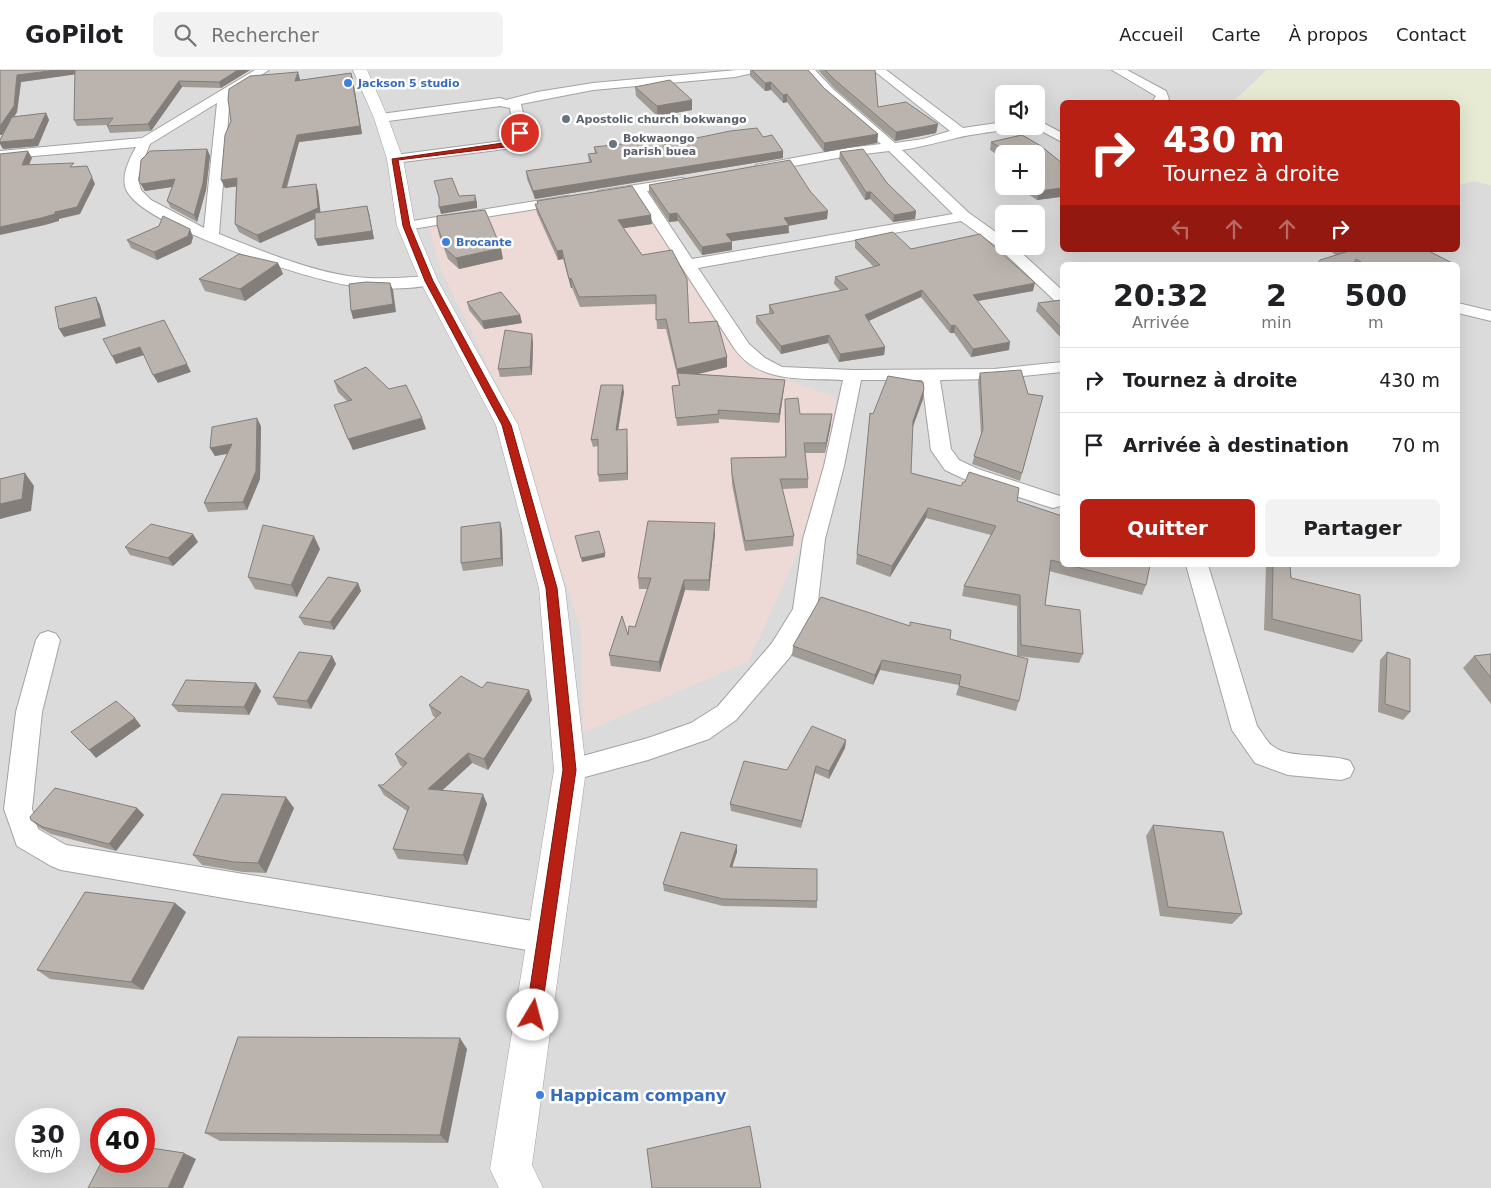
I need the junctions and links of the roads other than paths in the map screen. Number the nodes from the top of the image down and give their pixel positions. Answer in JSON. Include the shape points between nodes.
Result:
{"nodes":[{"id":1,"x":263,"y":70,"type":"edge"},
{"id":2,"x":360,"y":70,"type":"edge"},
{"id":3,"x":752,"y":70,"type":"edge"},
{"id":4,"x":808,"y":70,"type":"edge"},
{"id":5,"x":879,"y":70,"type":"edge"},
{"id":6,"x":1118,"y":70,"type":"edge"},
{"id":7,"x":224,"y":94,"type":"junction"},
{"id":8,"x":1163,"y":100,"type":"edge"},
{"id":9,"x":509,"y":103,"type":"junction"},
{"id":10,"x":381,"y":118,"type":"junction"},
{"id":11,"x":1060,"y":121,"type":"edge"},
{"id":12,"x":1045,"y":122,"type":"edge"},
{"id":13,"x":995,"y":127,"type":"edge"},
{"id":14,"x":1045,"y":128,"type":"edge"},
{"id":15,"x":960,"y":132,"type":"junction"},
{"id":16,"x":1060,"y":137,"type":"edge"},
{"id":17,"x":145,"y":142,"type":"junction"},
{"id":18,"x":892,"y":147,"type":"junction"},
{"id":19,"x":0,"y":155,"type":"edge"},
{"id":20,"x":395,"y":159,"type":"junction"},
{"id":21,"x":746,"y":171,"type":"edge"},
{"id":22,"x":697,"y":179,"type":"edge"},
{"id":23,"x":638,"y":189,"type":"junction"},
{"id":24,"x":964,"y":216,"type":"junction"},
{"id":25,"x":406,"y":226,"type":"junction"},
{"id":26,"x":211,"y":237,"type":"junction"},
{"id":27,"x":995,"y":239,"type":"edge"},
{"id":28,"x":1014,"y":255,"type":"edge"},
{"id":29,"x":687,"y":266,"type":"junction"},
{"id":30,"x":429,"y":281,"type":"junction"},
{"id":31,"x":1060,"y":296,"type":"edge"},
{"id":32,"x":1460,"y":308,"type":"edge"},
{"id":33,"x":1491,"y":316,"type":"edge"},
{"id":34,"x":1060,"y":367,"type":"edge"},
{"id":35,"x":853,"y":375,"type":"junction"},
{"id":36,"x":930,"y":375,"type":"junction"},
{"id":37,"x":1053,"y":501,"type":"dead end"},
{"id":38,"x":1198,"y":567,"type":"edge"},
{"id":39,"x":48,"y":640,"type":"dead end"},
{"id":40,"x":1341,"y":769,"type":"dead end"},
{"id":41,"x":570,"y":770,"type":"junction"},
{"id":42,"x":545,"y":938,"type":"junction"},
{"id":43,"x":512,"y":1182,"type":"edge"}],
"edges":[{"from":1,"to":7,"type":"street"},
{"from":2,"to":10,"type":"street"},
{"from":3,"to":9,"type":"street","via":[[582,89]]},
{"from":4,"to":18,"type":"street"},
{"from":5,"to":15,"type":"street"},
{"from":6,"to":8,"type":"street","via":[[1162,94]]},
{"from":7,"to":17,"type":"street"},
{"from":7,"to":26,"type":"street"},
{"from":9,"to":10,"type":"street"},
{"from":9,"to":20,"type":"street","via":[[516,106],[520,133],[505,145]]},
{"from":10,"to":20,"type":"street"},
{"from":11,"to":12,"type":"street"},
{"from":13,"to":15,"type":"street"},
{"from":14,"to":16,"type":"street"},
{"from":15,"to":18,"type":"street","via":[[924,143]]},
{"from":17,"to":19,"type":"street"},
{"from":17,"to":26,"type":"street","via":[[130,175],[134,193],[155,210]]},
{"from":18,"to":21,"type":"street"},
{"from":18,"to":24,"type":"street"},
{"from":20,"to":25,"type":"street"},
{"from":22,"to":23,"type":"street"},
{"from":23,"to":25,"type":"street"},
{"from":23,"to":29,"type":"street"},
{"from":24,"to":27,"type":"street"},
{"from":24,"to":29,"type":"street"},
{"from":25,"to":30,"type":"street"},
{"from":26,"to":30,"type":"street","via":[[315,274],[348,281]]},
{"from":28,"to":31,"type":"street"},
{"from":29,"to":35,"type":"street","via":[[743,348],[759,362],[778,372]]},
{"from":30,"to":41,"type":"street","via":[[507,425],[552,588]]},
{"from":32,"to":33,"type":"street"},
{"from":34,"to":36,"type":"street","via":[[994,374]]},
{"from":35,"to":36,"type":"street"},
{"from":35,"to":41,"type":"street","via":[[834,466],[814,539],[805,610],[780,650],[727,713],[700,731]]},
{"from":36,"to":37,"type":"street","via":[[941,450],[952,465]]},
{"from":38,"to":40,"type":"street","via":[[1245,730],[1264,755],[1288,764]]},
{"from":39,"to":42,"type":"street","via":[[29,712],[18,809],[27,837],[61,857]]},
{"from":41,"to":42,"type":"street"},
{"from":42,"to":43,"type":"street"}]}
